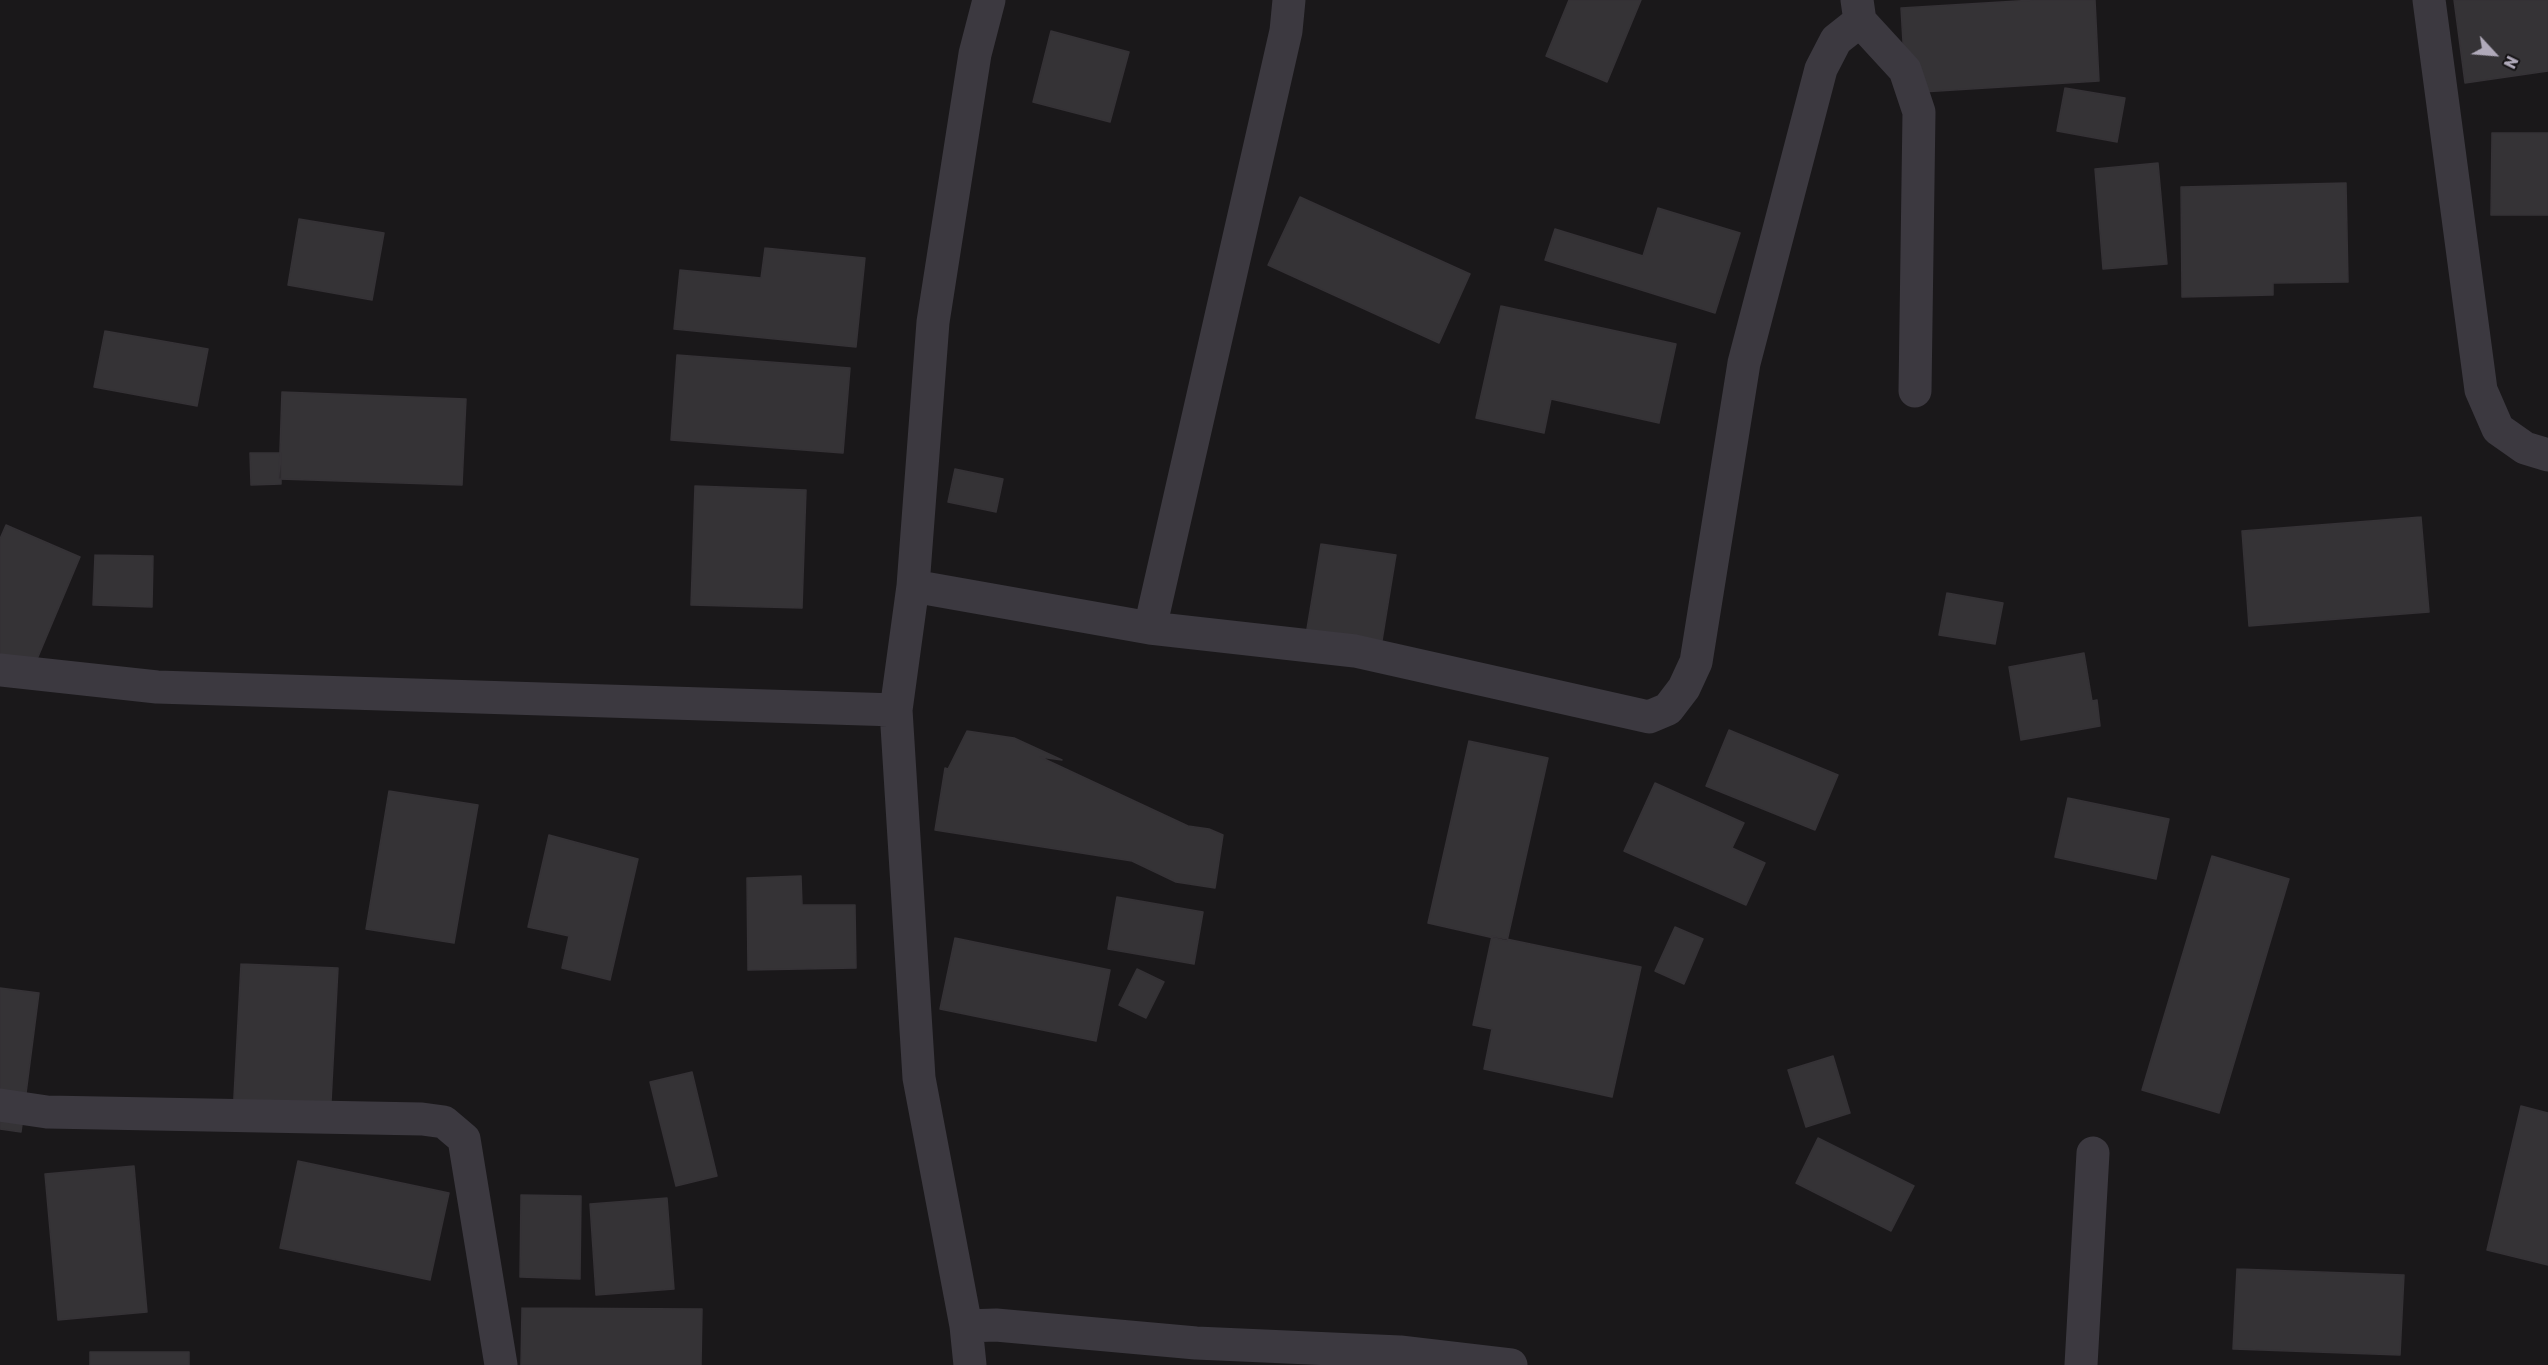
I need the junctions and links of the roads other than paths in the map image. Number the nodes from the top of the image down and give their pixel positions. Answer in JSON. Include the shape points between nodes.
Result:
{"nodes":[{"id":1,"x":989,"y":0,"type":"edge"},
{"id":2,"x":1289,"y":0,"type":"edge"},
{"id":3,"x":2429,"y":0,"type":"edge"},
{"id":4,"x":1858,"y":11,"type":"edge"},
{"id":5,"x":1915,"y":391,"type":"dead end"},
{"id":6,"x":2548,"y":455,"type":"edge"},
{"id":7,"x":913,"y":586,"type":"junction"},
{"id":8,"x":1150,"y":628,"type":"junction"},
{"id":9,"x":0,"y":670,"type":"edge"},
{"id":10,"x":896,"y":710,"type":"junction"},
{"id":11,"x":0,"y":1106,"type":"edge"},
{"id":12,"x":2093,"y":1154,"type":"dead end"},
{"id":13,"x":966,"y":1326,"type":"junction"},
{"id":14,"x":501,"y":1365,"type":"edge"},
{"id":15,"x":970,"y":1365,"type":"edge"},
{"id":16,"x":1510,"y":1365,"type":"edge"},
{"id":17,"x":2081,"y":1365,"type":"edge"}],
"edges":[{"from":1,"to":7,"type":"street","via":[[975,54],[933,322]]},
{"from":2,"to":8,"type":"street","via":[[1286,31]]},
{"from":3,"to":6,"type":"street","via":[[2481,390],[2498,429],[2525,448]]},
{"from":4,"to":5,"type":"street","via":[[1905,70],[1919,112]]},
{"from":4,"to":8,"type":"street","via":[[1821,69],[1744,363],[1696,662],[1668,709],[1649,717],[1355,651]]},
{"from":7,"to":8,"type":"street"},
{"from":7,"to":10,"type":"street"},
{"from":9,"to":10,"type":"street","via":[[157,687]]},
{"from":10,"to":13,"type":"street","via":[[919,1078]]},
{"from":11,"to":14,"type":"street","via":[[47,1112],[444,1122],[464,1139]]},
{"from":12,"to":17,"type":"street"},
{"from":13,"to":15,"type":"street"},
{"from":13,"to":16,"type":"street","via":[[996,1325],[1196,1343],[1400,1352]]}]}
